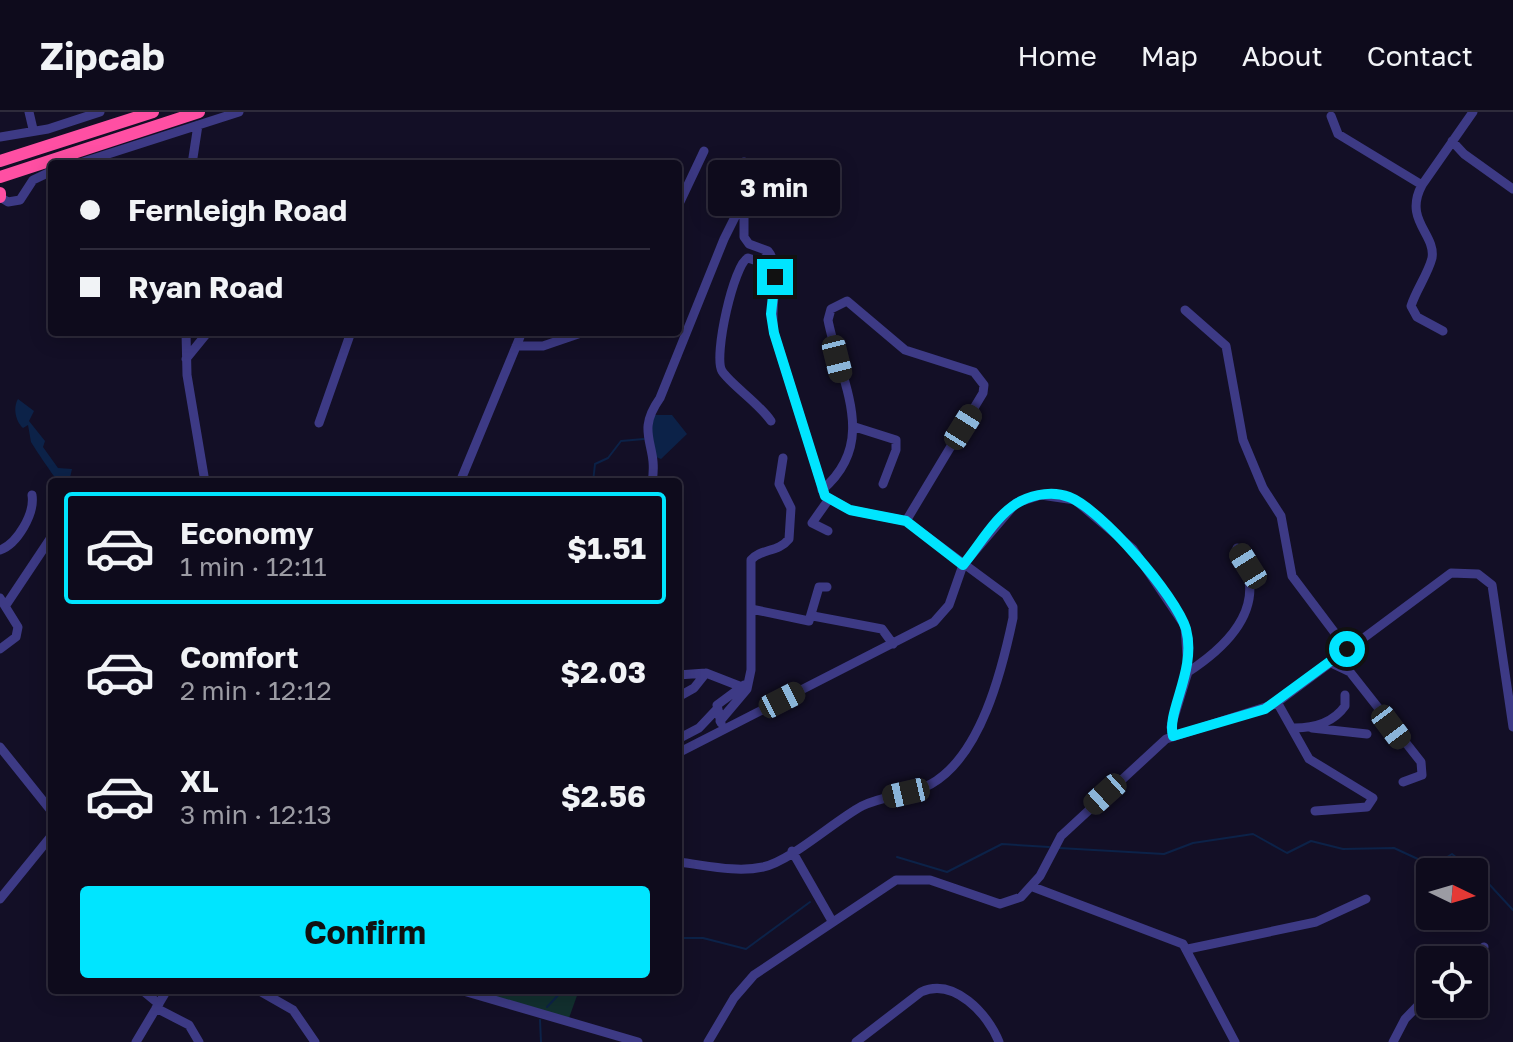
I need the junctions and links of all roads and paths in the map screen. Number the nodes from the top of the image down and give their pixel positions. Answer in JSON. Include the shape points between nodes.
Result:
{"nodes":[{"id":1,"x":29,"y":112,"type":"edge"},
{"id":2,"x":100,"y":112,"type":"edge"},
{"id":3,"x":153,"y":112,"type":"edge"},
{"id":4,"x":239,"y":112,"type":"edge"},
{"id":5,"x":1473,"y":112,"type":"edge"},
{"id":6,"x":1331,"y":116,"type":"dead end"},
{"id":7,"x":199,"y":119,"type":"edge"},
{"id":8,"x":212,"y":121,"type":"junction"},
{"id":9,"x":33,"y":129,"type":"junction"},
{"id":10,"x":179,"y":131,"type":"junction"},
{"id":11,"x":0,"y":137,"type":"edge"},
{"id":12,"x":198,"y":137,"type":"junction"},
{"id":13,"x":1452,"y":141,"type":"junction"},
{"id":14,"x":704,"y":151,"type":"dead end"},
{"id":15,"x":59,"y":160,"type":"edge"},
{"id":16,"x":89,"y":160,"type":"edge"},
{"id":17,"x":193,"y":160,"type":"edge"},
{"id":18,"x":0,"y":161,"type":"edge"},
{"id":19,"x":744,"y":162,"type":"dead end"},
{"id":20,"x":48,"y":163,"type":"edge"},
{"id":21,"x":48,"y":173,"type":"edge"},
{"id":22,"x":4,"y":176,"type":"edge"},
{"id":23,"x":1422,"y":185,"type":"junction"},
{"id":24,"x":1513,"y":189,"type":"edge"},
{"id":25,"x":0,"y":194,"type":"edge"},
{"id":26,"x":682,"y":198,"type":"edge"},
{"id":27,"x":742,"y":203,"type":"junction"},
{"id":28,"x":768,"y":251,"type":"junction"},
{"id":29,"x":763,"y":263,"type":"junction"},
{"id":30,"x":760,"y":275,"type":"dead end"},
{"id":31,"x":1185,"y":310,"type":"dead end"},
{"id":32,"x":1443,"y":331,"type":"dead end"},
{"id":33,"x":186,"y":336,"type":"edge"},
{"id":34,"x":205,"y":336,"type":"edge"},
{"id":35,"x":350,"y":336,"type":"edge"},
{"id":36,"x":520,"y":336,"type":"edge"},
{"id":37,"x":572,"y":336,"type":"edge"},
{"id":38,"x":516,"y":346,"type":"junction"},
{"id":39,"x":186,"y":359,"type":"junction"},
{"id":40,"x":771,"y":421,"type":"dead end"},
{"id":41,"x":319,"y":423,"type":"dead end"},
{"id":42,"x":855,"y":427,"type":"junction"},
{"id":43,"x":783,"y":458,"type":"dead end"},
{"id":44,"x":204,"y":478,"type":"edge"},
{"id":45,"x":462,"y":478,"type":"edge"},
{"id":46,"x":652,"y":478,"type":"edge"},
{"id":47,"x":883,"y":484,"type":"dead end"},
{"id":48,"x":822,"y":490,"type":"junction"},
{"id":49,"x":32,"y":495,"type":"dead end"},
{"id":50,"x":829,"y":499,"type":"junction"},
{"id":51,"x":792,"y":517,"type":"junction"},
{"id":52,"x":812,"y":521,"type":"junction"},
{"id":53,"x":906,"y":521,"type":"junction"},
{"id":54,"x":828,"y":531,"type":"dead end"},
{"id":55,"x":48,"y":541,"type":"edge"},
{"id":56,"x":1237,"y":548,"type":"dead end"},
{"id":57,"x":0,"y":550,"type":"edge"},
{"id":58,"x":963,"y":565,"type":"junction"},
{"id":59,"x":827,"y":587,"type":"dead end"},
{"id":60,"x":3,"y":602,"type":"edge"},
{"id":61,"x":751,"y":609,"type":"junction"},
{"id":62,"x":813,"y":616,"type":"junction"},
{"id":63,"x":893,"y":644,"type":"junction"},
{"id":64,"x":0,"y":649,"type":"edge"},
{"id":65,"x":1347,"y":649,"type":"junction"},
{"id":66,"x":1329,"y":662,"type":"junction"},
{"id":67,"x":1188,"y":672,"type":"junction"},
{"id":68,"x":706,"y":673,"type":"junction"},
{"id":69,"x":682,"y":675,"type":"edge"},
{"id":70,"x":745,"y":686,"type":"junction"},
{"id":71,"x":682,"y":695,"type":"edge"},
{"id":72,"x":1345,"y":695,"type":"dead end"},
{"id":73,"x":1277,"y":702,"type":"junction"},
{"id":74,"x":716,"y":710,"type":"junction"},
{"id":75,"x":722,"y":725,"type":"junction"},
{"id":76,"x":1513,"y":727,"type":"edge"},
{"id":77,"x":1294,"y":728,"type":"junction"},
{"id":78,"x":1309,"y":728,"type":"junction"},
{"id":79,"x":1367,"y":734,"type":"dead end"},
{"id":80,"x":1173,"y":736,"type":"junction"},
{"id":81,"x":682,"y":737,"type":"edge"},
{"id":82,"x":0,"y":747,"type":"edge"},
{"id":83,"x":682,"y":750,"type":"edge"},
{"id":84,"x":1403,"y":782,"type":"dead end"},
{"id":85,"x":48,"y":807,"type":"edge"},
{"id":86,"x":1315,"y":811,"type":"dead end"},
{"id":87,"x":48,"y":840,"type":"edge"},
{"id":88,"x":792,"y":851,"type":"junction"},
{"id":89,"x":682,"y":862,"type":"edge"},
{"id":90,"x":1033,"y":887,"type":"junction"},
{"id":91,"x":0,"y":899,"type":"edge"},
{"id":92,"x":1366,"y":899,"type":"dead end"},
{"id":93,"x":832,"y":921,"type":"junction"},
{"id":94,"x":1188,"y":949,"type":"junction"},
{"id":95,"x":146,"y":994,"type":"edge"},
{"id":96,"x":165,"y":994,"type":"edge"},
{"id":97,"x":265,"y":994,"type":"edge"},
{"id":98,"x":474,"y":994,"type":"edge"},
{"id":99,"x":158,"y":1006,"type":"junction"},
{"id":100,"x":1416,"y":1008,"type":"edge"},
{"id":101,"x":136,"y":1042,"type":"edge"},
{"id":102,"x":199,"y":1042,"type":"edge"},
{"id":103,"x":315,"y":1042,"type":"edge"},
{"id":104,"x":638,"y":1042,"type":"edge"},
{"id":105,"x":708,"y":1042,"type":"edge"},
{"id":106,"x":856,"y":1042,"type":"edge"},
{"id":107,"x":999,"y":1042,"type":"edge"},
{"id":108,"x":1235,"y":1042,"type":"edge"},
{"id":109,"x":1393,"y":1042,"type":"edge"}],
"edges":[{"from":1,"to":9,"type":"street"},
{"from":2,"to":9,"type":"street"},
{"from":3,"to":18,"type":"highway"},
{"from":4,"to":8,"type":"street"},
{"from":5,"to":13,"type":"street"},
{"from":6,"to":23,"type":"street","via":[[1338,134]]},
{"from":7,"to":8,"type":"street"},
{"from":7,"to":10,"type":"street"},
{"from":7,"to":12,"type":"street"},
{"from":7,"to":15,"type":"highway"},
{"from":8,"to":12,"type":"street"},
{"from":9,"to":11,"type":"street"},
{"from":10,"to":16,"type":"street"},
{"from":10,"to":17,"type":"street","via":[[189,141]]},
{"from":12,"to":17,"type":"street"},
{"from":13,"to":23,"type":"street"},
{"from":13,"to":24,"type":"street"},
{"from":14,"to":26,"type":"street"},
{"from":19,"to":27,"type":"street"},
{"from":20,"to":22,"type":"highway"},
{"from":21,"to":25,"type":"street","via":[[33,180],[20,200],[8,202]]},
{"from":22,"to":25,"type":"highway"},
{"from":23,"to":32,"type":"street","via":[[1416,202],[1432,259],[1411,306],[1417,317]]},
{"from":27,"to":28,"type":"street","via":[[744,237]]},
{"from":27,"to":46,"type":"street","via":[[660,398],[647,415]]},
{"from":28,"to":29,"type":"street"},
{"from":28,"to":48,"type":"street","via":[[775,264],[774,333]]},
{"from":29,"to":30,"type":"street"},
{"from":29,"to":40,"type":"street","via":[[748,258],[738,268],[719,356],[724,374]]},
{"from":31,"to":65,"type":"street","via":[[1226,346],[1243,440],[1283,521],[1292,576]]},
{"from":33,"to":39,"type":"street"},
{"from":34,"to":39,"type":"street"},
{"from":35,"to":41,"type":"street"},
{"from":36,"to":38,"type":"street"},
{"from":37,"to":38,"type":"street","via":[[543,346]]},
{"from":38,"to":45,"type":"street"},
{"from":39,"to":44,"type":"street"},
{"from":42,"to":47,"type":"street","via":[[896,440]]},
{"from":42,"to":48,"type":"street","via":[[844,470]]},
{"from":42,"to":53,"type":"street","via":[[828,320],[831,309],[841,302],[859,307],[878,331],[905,350],[974,372],[983,382],[983,393]]},
{"from":43,"to":51,"type":"street","via":[[779,484]]},
{"from":48,"to":50,"type":"street"},
{"from":49,"to":57,"type":"street","via":[[32,512]]},
{"from":50,"to":52,"type":"street"},
{"from":50,"to":53,"type":"street","via":[[850,510]]},
{"from":51,"to":52,"type":"street"},
{"from":51,"to":61,"type":"street","via":[[786,544],[751,560]]},
{"from":52,"to":54,"type":"street"},
{"from":53,"to":58,"type":"street"},
{"from":55,"to":60,"type":"street"},
{"from":56,"to":67,"type":"street","via":[[1251,574],[1248,604],[1222,644]]},
{"from":58,"to":63,"type":"street","via":[[943,614]]},
{"from":58,"to":67,"type":"street","via":[[1016,503],[1041,495],[1075,500],[1133,549],[1181,618]]},
{"from":58,"to":88,"type":"street","via":[[1006,595],[1014,613],[990,700],[970,742],[933,783],[861,807]]},
{"from":59,"to":62,"type":"street","via":[[818,588]]},
{"from":60,"to":64,"type":"street","via":[[18,632]]},
{"from":61,"to":62,"type":"street","via":[[807,621]]},
{"from":61,"to":70,"type":"street","via":[[752,656]]},
{"from":62,"to":63,"type":"street","via":[[882,629]]},
{"from":63,"to":75,"type":"street"},
{"from":65,"to":66,"type":"street"},
{"from":65,"to":76,"type":"street","via":[[1442,577],[1460,572],[1484,576],[1497,605]]},
{"from":66,"to":73,"type":"street"},
{"from":66,"to":84,"type":"street","via":[[1350,672],[1421,762],[1422,775]]},
{"from":67,"to":80,"type":"street","via":[[1171,727]]},
{"from":68,"to":69,"type":"street"},
{"from":68,"to":70,"type":"street"},
{"from":68,"to":71,"type":"street"},
{"from":70,"to":74,"type":"street","via":[[721,700]]},
{"from":70,"to":75,"type":"street"},
{"from":72,"to":78,"type":"street","via":[[1340,713]]},
{"from":73,"to":77,"type":"street"},
{"from":73,"to":80,"type":"street"},
{"from":74,"to":75,"type":"street"},
{"from":74,"to":81,"type":"street"},
{"from":75,"to":83,"type":"street"},
{"from":77,"to":78,"type":"street"},
{"from":77,"to":86,"type":"street","via":[[1309,759],[1373,798],[1358,810]]},
{"from":78,"to":79,"type":"street"},
{"from":80,"to":90,"type":"street","via":[[1061,836]]},
{"from":82,"to":85,"type":"street"},
{"from":87,"to":91,"type":"street"},
{"from":88,"to":89,"type":"street","via":[[759,868]]},
{"from":88,"to":93,"type":"street"},
{"from":90,"to":93,"type":"street","via":[[1000,904],[930,880],[906,878],[885,885]]},
{"from":90,"to":94,"type":"street"},
{"from":92,"to":94,"type":"street","via":[[1316,922]]},
{"from":93,"to":105,"type":"street","via":[[754,975]]},
{"from":94,"to":108,"type":"street"},
{"from":95,"to":99,"type":"street"},
{"from":96,"to":99,"type":"street"},
{"from":97,"to":103,"type":"street","via":[[293,1010]]},
{"from":98,"to":104,"type":"street"},
{"from":99,"to":101,"type":"street"},
{"from":99,"to":102,"type":"street","via":[[189,1025]]},
{"from":100,"to":109,"type":"street"},
{"from":106,"to":107,"type":"street","via":[[933,988],[980,1009]]}]}
